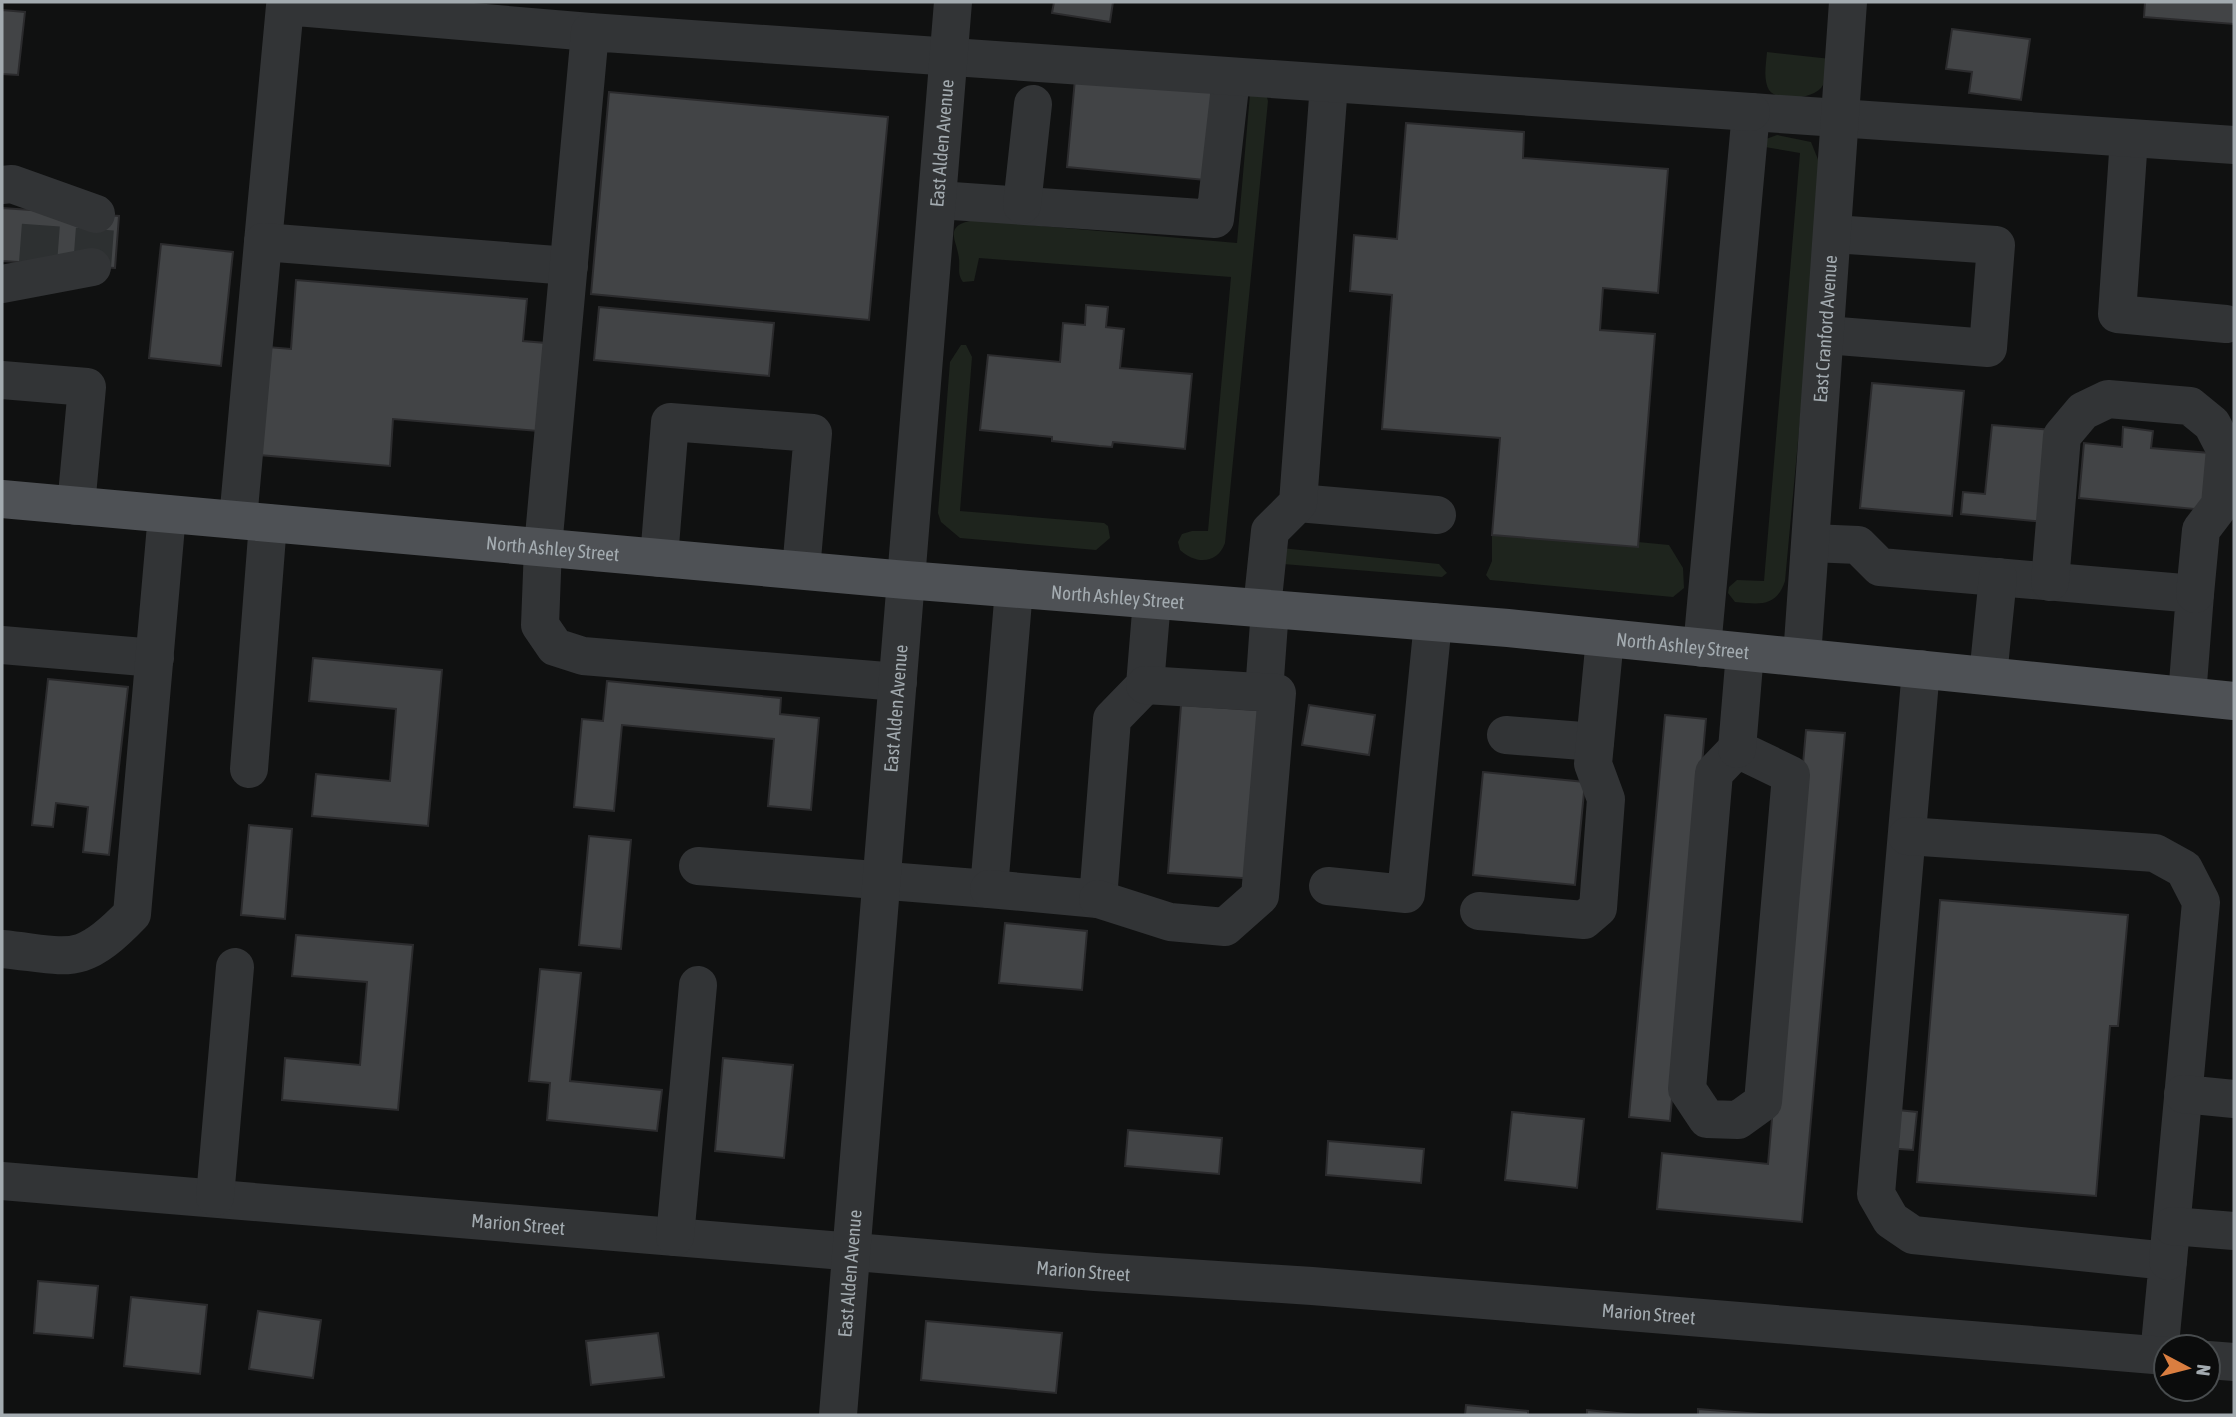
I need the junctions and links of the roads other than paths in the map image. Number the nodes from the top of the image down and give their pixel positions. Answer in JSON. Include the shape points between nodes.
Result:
{"nodes":[{"id":1,"x":953,"y":2,"type":"edge"},
{"id":2,"x":1848,"y":2,"type":"edge"},
{"id":3,"x":590,"y":32,"type":"junction"},
{"id":4,"x":949,"y":57,"type":"junction"},
{"id":5,"x":1231,"y":78,"type":"junction"},
{"id":6,"x":1329,"y":84,"type":"junction"},
{"id":7,"x":1032,"y":104,"type":"dead end"},
{"id":8,"x":1751,"y":112,"type":"junction"},
{"id":9,"x":1839,"y":118,"type":"junction"},
{"id":10,"x":2130,"y":138,"type":"junction"},
{"id":11,"x":2234,"y":145,"type":"edge"},
{"id":12,"x":6,"y":181,"type":"edge"},
{"id":13,"x":938,"y":200,"type":"junction"},
{"id":14,"x":1022,"y":205,"type":"junction"},
{"id":15,"x":1832,"y":234,"type":"junction"},
{"id":16,"x":263,"y":242,"type":"junction"},
{"id":17,"x":569,"y":266,"type":"junction"},
{"id":18,"x":2,"y":288,"type":"edge"},
{"id":19,"x":2226,"y":324,"type":"dead end"},
{"id":20,"x":1826,"y":335,"type":"junction"},
{"id":21,"x":2,"y":380,"type":"edge"},
{"id":22,"x":2,"y":499,"type":"edge"},
{"id":23,"x":1298,"y":503,"type":"junction"},
{"id":24,"x":76,"y":506,"type":"junction"},
{"id":25,"x":167,"y":514,"type":"junction"},
{"id":26,"x":1437,"y":515,"type":"dead end"},
{"id":27,"x":253,"y":522,"type":"junction"},
{"id":28,"x":1811,"y":543,"type":"junction"},
{"id":29,"x":544,"y":547,"type":"junction"},
{"id":30,"x":659,"y":558,"type":"junction"},
{"id":31,"x":801,"y":570,"type":"junction"},
{"id":32,"x":1998,"y":577,"type":"junction"},
{"id":33,"x":906,"y":580,"type":"junction"},
{"id":34,"x":2050,"y":582,"type":"junction"},
{"id":35,"x":1014,"y":589,"type":"junction"},
{"id":36,"x":2195,"y":594,"type":"junction"},
{"id":37,"x":1152,"y":600,"type":"junction"},
{"id":38,"x":1266,"y":609,"type":"junction"},
{"id":39,"x":1433,"y":622,"type":"junction"},
{"id":40,"x":1605,"y":638,"type":"junction"},
{"id":41,"x":2,"y":645,"type":"edge"},
{"id":42,"x":1702,"y":648,"type":"junction"},
{"id":43,"x":1745,"y":652,"type":"junction"},
{"id":44,"x":1802,"y":657,"type":"junction"},
{"id":45,"x":155,"y":658,"type":"junction"},
{"id":46,"x":1921,"y":669,"type":"junction"},
{"id":47,"x":1987,"y":676,"type":"junction"},
{"id":48,"x":898,"y":682,"type":"junction"},
{"id":49,"x":1144,"y":685,"type":"junction"},
{"id":50,"x":1264,"y":692,"type":"junction"},
{"id":51,"x":2187,"y":696,"type":"junction"},
{"id":52,"x":2234,"y":701,"type":"edge"},
{"id":53,"x":1506,"y":735,"type":"dead end"},
{"id":54,"x":1595,"y":742,"type":"junction"},
{"id":55,"x":1737,"y":749,"type":"junction"},
{"id":56,"x":249,"y":769,"type":"dead end"},
{"id":57,"x":1907,"y":836,"type":"junction"},
{"id":58,"x":698,"y":866,"type":"dead end"},
{"id":59,"x":883,"y":881,"type":"junction"},
{"id":60,"x":1328,"y":886,"type":"dead end"},
{"id":61,"x":989,"y":889,"type":"junction"},
{"id":62,"x":1098,"y":899,"type":"junction"},
{"id":63,"x":1479,"y":911,"type":"dead end"},
{"id":64,"x":2,"y":949,"type":"edge"},
{"id":65,"x":235,"y":967,"type":"dead end"},
{"id":66,"x":698,"y":985,"type":"dead end"},
{"id":67,"x":2183,"y":1094,"type":"junction"},
{"id":68,"x":2234,"y":1099,"type":"edge"},
{"id":69,"x":2,"y":1181,"type":"edge"},
{"id":70,"x":215,"y":1197,"type":"junction"},
{"id":71,"x":2234,"y":1231,"type":"edge"},
{"id":72,"x":675,"y":1237,"type":"junction"},
{"id":73,"x":2170,"y":1243,"type":"junction"},
{"id":74,"x":849,"y":1250,"type":"junction"},
{"id":75,"x":2164,"y":1333,"type":"edge"},
{"id":76,"x":2152,"y":1355,"type":"edge"},
{"id":77,"x":838,"y":1415,"type":"edge"}],
"edges":[{"from":1,"to":4,"type":"street","name":"East Alden Avenue"},
{"from":2,"to":9,"type":"street","name":"East Cranford Avenue"},
{"from":3,"to":4,"type":"street"},
{"from":3,"to":16,"type":"street","via":[[285,6]]},
{"from":3,"to":17,"type":"street"},
{"from":4,"to":5,"type":"street"},
{"from":4,"to":13,"type":"street","name":"East Alden Avenue"},
{"from":5,"to":6,"type":"street"},
{"from":5,"to":14,"type":"street","via":[[1215,219]]},
{"from":6,"to":8,"type":"street"},
{"from":6,"to":23,"type":"street"},
{"from":7,"to":14,"type":"street"},
{"from":8,"to":9,"type":"street"},
{"from":8,"to":42,"type":"street"},
{"from":9,"to":10,"type":"street"},
{"from":9,"to":15,"type":"street","name":"East Cranford Avenue"},
{"from":10,"to":11,"type":"street"},
{"from":10,"to":19,"type":"street","via":[[2117,314]]},
{"from":12,"to":12,"type":"street","via":[[69,212]]},
{"from":13,"to":14,"type":"street"},
{"from":13,"to":33,"type":"street","name":"East Alden Avenue"},
{"from":15,"to":20,"type":"street","name":"East Cranford Avenue"},
{"from":15,"to":20,"type":"street","via":[[1996,245],[1988,348]]},
{"from":16,"to":17,"type":"street"},
{"from":16,"to":27,"type":"street"},
{"from":17,"to":29,"type":"street"},
{"from":18,"to":18,"type":"street","via":[[65,265]]},
{"from":20,"to":28,"type":"street","name":"East Cranford Avenue"},
{"from":21,"to":24,"type":"street","via":[[87,387]]},
{"from":22,"to":24,"type":"main road","name":"North Ashley Street"},
{"from":23,"to":26,"type":"street"},
{"from":23,"to":38,"type":"street","via":[[1270,531]]},
{"from":24,"to":25,"type":"main road","name":"North Ashley Street"},
{"from":25,"to":27,"type":"main road","name":"North Ashley Street"},
{"from":25,"to":45,"type":"street"},
{"from":27,"to":29,"type":"main road","name":"North Ashley Street"},
{"from":27,"to":56,"type":"street"},
{"from":28,"to":32,"type":"street","via":[[1858,545],[1880,567]]},
{"from":28,"to":44,"type":"street","name":"East Cranford Avenue"},
{"from":29,"to":30,"type":"main road","name":"North Ashley Street"},
{"from":29,"to":48,"type":"street","via":[[540,625],[555,647],[583,656]]},
{"from":30,"to":31,"type":"main road","name":"North Ashley Street"},
{"from":30,"to":31,"type":"street","via":[[670,422],[813,433]]},
{"from":31,"to":33,"type":"main road","name":"North Ashley Street"},
{"from":32,"to":34,"type":"street"},
{"from":32,"to":47,"type":"street"},
{"from":33,"to":35,"type":"main road","name":"North Ashley Street"},
{"from":33,"to":48,"type":"street","name":"East Alden Avenue"},
{"from":34,"to":36,"type":"street"},
{"from":34,"to":36,"type":"street","via":[[2062,436],[2083,411],[2108,398],[2190,406],[2212,424],[2225,449],[2220,505],[2201,530]]},
{"from":35,"to":37,"type":"main road","name":"North Ashley Street"},
{"from":35,"to":61,"type":"street"},
{"from":36,"to":51,"type":"street"},
{"from":37,"to":38,"type":"main road","name":"North Ashley Street"},
{"from":37,"to":49,"type":"street"},
{"from":38,"to":39,"type":"main road","name":"North Ashley Street"},
{"from":38,"to":50,"type":"street"},
{"from":39,"to":40,"type":"main road","name":"North Ashley Street"},
{"from":39,"to":60,"type":"street","via":[[1406,894]]},
{"from":40,"to":42,"type":"main road","name":"North Ashley Street"},
{"from":40,"to":54,"type":"street"},
{"from":41,"to":45,"type":"street"},
{"from":42,"to":43,"type":"main road","name":"North Ashley Street"},
{"from":43,"to":44,"type":"main road","name":"North Ashley Street"},
{"from":43,"to":55,"type":"street"},
{"from":44,"to":46,"type":"main road","name":"North Ashley Street"},
{"from":45,"to":64,"type":"street","via":[[132,914],[104,943],[75,957]]},
{"from":46,"to":47,"type":"main road","name":"North Ashley Street"},
{"from":46,"to":57,"type":"street"},
{"from":47,"to":51,"type":"main road","name":"North Ashley Street"},
{"from":48,"to":59,"type":"street","name":"East Alden Avenue"},
{"from":49,"to":50,"type":"street"},
{"from":49,"to":62,"type":"street","via":[[1112,719]]},
{"from":50,"to":62,"type":"street","via":[[1277,693],[1260,896],[1225,927],[1170,922]]},
{"from":51,"to":52,"type":"main road","name":"North Ashley Street"},
{"from":53,"to":54,"type":"street"},
{"from":54,"to":63,"type":"street","via":[[1593,764],[1606,799],[1598,908],[1584,920]]},
{"from":55,"to":55,"type":"street","via":[[1714,773],[1688,1089],[1707,1119],[1738,1120],[1763,1102],[1791,775]]},
{"from":57,"to":67,"type":"street","via":[[2155,853],[2184,869],[2201,902]]},
{"from":57,"to":73,"type":"street","via":[[1876,1194],[1891,1220],[1913,1236]]},
{"from":58,"to":59,"type":"street"},
{"from":59,"to":61,"type":"street"},
{"from":59,"to":74,"type":"street","name":"East Alden Avenue"},
{"from":61,"to":62,"type":"street"},
{"from":65,"to":70,"type":"street"},
{"from":66,"to":72,"type":"street"},
{"from":67,"to":68,"type":"street"},
{"from":67,"to":73,"type":"street"},
{"from":69,"to":70,"type":"street","name":"Marion Street"},
{"from":70,"to":72,"type":"street","name":"Marion Street"},
{"from":71,"to":73,"type":"street"},
{"from":72,"to":74,"type":"street","name":"Marion Street"},
{"from":73,"to":75,"type":"street"},
{"from":74,"to":76,"type":"street","name":"Marion Street"},
{"from":74,"to":77,"type":"street","name":"East Alden Avenue"}]}
